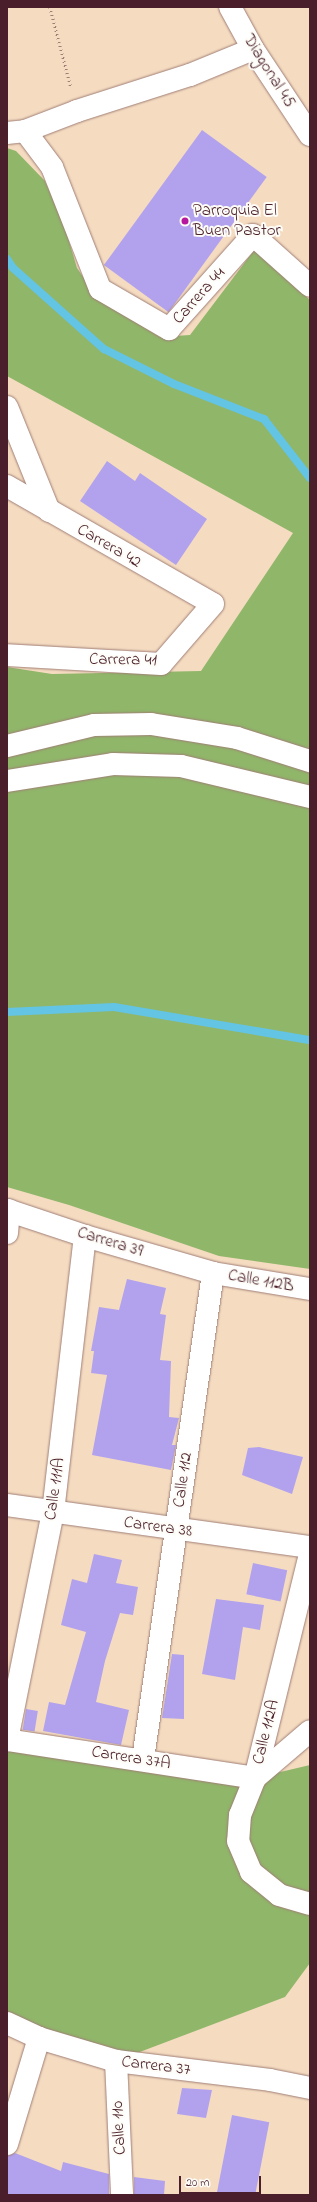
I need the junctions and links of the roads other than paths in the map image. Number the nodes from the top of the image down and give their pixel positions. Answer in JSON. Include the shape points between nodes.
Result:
{"nodes":[{"id":1,"x":230,"y":7,"type":"edge"},
{"id":2,"x":253,"y":49,"type":"junction"},
{"id":3,"x":16,"y":132,"type":"edge"},
{"id":4,"x":310,"y":135,"type":"edge"},
{"id":5,"x":310,"y":286,"type":"edge"},
{"id":6,"x":7,"y":407,"type":"edge"},
{"id":7,"x":7,"y":486,"type":"edge"},
{"id":8,"x":49,"y":511,"type":"junction"},
{"id":9,"x":213,"y":604,"type":"joint"},
{"id":10,"x":7,"y":655,"type":"edge"},
{"id":11,"x":7,"y":746,"type":"edge"},
{"id":12,"x":310,"y":761,"type":"edge"},
{"id":13,"x":7,"y":780,"type":"edge"},
{"id":14,"x":310,"y":797,"type":"edge"},
{"id":15,"x":8,"y":1210,"type":"edge"},
{"id":16,"x":7,"y":1233,"type":"edge"},
{"id":17,"x":86,"y":1236,"type":"junction"},
{"id":18,"x":213,"y":1273,"type":"junction"},
{"id":19,"x":310,"y":1289,"type":"edge"},
{"id":20,"x":7,"y":1505,"type":"edge"},
{"id":21,"x":53,"y":1512,"type":"junction"},
{"id":22,"x":176,"y":1529,"type":"junction"},
{"id":23,"x":310,"y":1547,"type":"edge"},
{"id":24,"x":310,"y":1554,"type":"edge"},
{"id":25,"x":310,"y":1731,"type":"edge"},
{"id":26,"x":7,"y":1740,"type":"edge"},
{"id":27,"x":143,"y":1759,"type":"junction"},
{"id":28,"x":255,"y":1778,"type":"junction"},
{"id":29,"x":310,"y":1904,"type":"edge"},
{"id":30,"x":7,"y":2023,"type":"edge"},
{"id":31,"x":39,"y":2038,"type":"junction"},
{"id":32,"x":116,"y":2062,"type":"junction"},
{"id":33,"x":310,"y":2088,"type":"edge"},
{"id":34,"x":7,"y":2144,"type":"edge"},
{"id":35,"x":122,"y":2195,"type":"edge"}],
"edges":[{"from":1,"to":2,"type":"street","name":"Diagonal 45"},
{"from":2,"to":3,"type":"street","via":[[190,75]]},
{"from":2,"to":4,"type":"street","name":"Diagonal 45"},
{"from":3,"to":5,"type":"street","name":"Carrera 44","via":[[52,167],[100,289],[170,329],[253,235]]},
{"from":6,"to":8,"type":"street"},
{"from":7,"to":8,"type":"street","name":"Carrera 42"},
{"from":8,"to":9,"type":"street","name":"Carrera 42"},
{"from":9,"to":10,"type":"street","name":"Carrera 41","via":[[161,664]]},
{"from":11,"to":12,"type":"street","via":[[94,725],[151,724],[237,738]]},
{"from":13,"to":14,"type":"street","via":[[113,764],[181,766]]},
{"from":15,"to":16,"type":"street"},
{"from":15,"to":17,"type":"street","name":"Carrera 39"},
{"from":17,"to":18,"type":"street","name":"Carrera 39"},
{"from":17,"to":21,"type":"street","name":"Calle 111A"},
{"from":18,"to":19,"type":"street","name":"Calle 112B"},
{"from":18,"to":22,"type":"street","name":"Calle 112"},
{"from":20,"to":21,"type":"street","name":"Carrera 38"},
{"from":21,"to":22,"type":"street","name":"Carrera 38"},
{"from":21,"to":26,"type":"street","name":"Calle 111A"},
{"from":22,"to":23,"type":"street","name":"Carrera 38"},
{"from":22,"to":27,"type":"street","name":"Calle 112"},
{"from":24,"to":28,"type":"street","name":"Calle 112A"},
{"from":25,"to":28,"type":"street"},
{"from":26,"to":27,"type":"street","name":"Carrera 37A"},
{"from":27,"to":28,"type":"street","name":"Carrera 37A"},
{"from":28,"to":29,"type":"street","name":"Calle 112A","via":[[240,1815],[238,1841],[251,1872],[279,1895]]},
{"from":30,"to":31,"type":"street","name":"Carrera 37"},
{"from":31,"to":32,"type":"street","name":"Carrera 37"},
{"from":31,"to":34,"type":"street"},
{"from":32,"to":33,"type":"street","name":"Carrera 37","via":[[270,2080]]},
{"from":32,"to":35,"type":"street","name":"Calle 110"}]}
